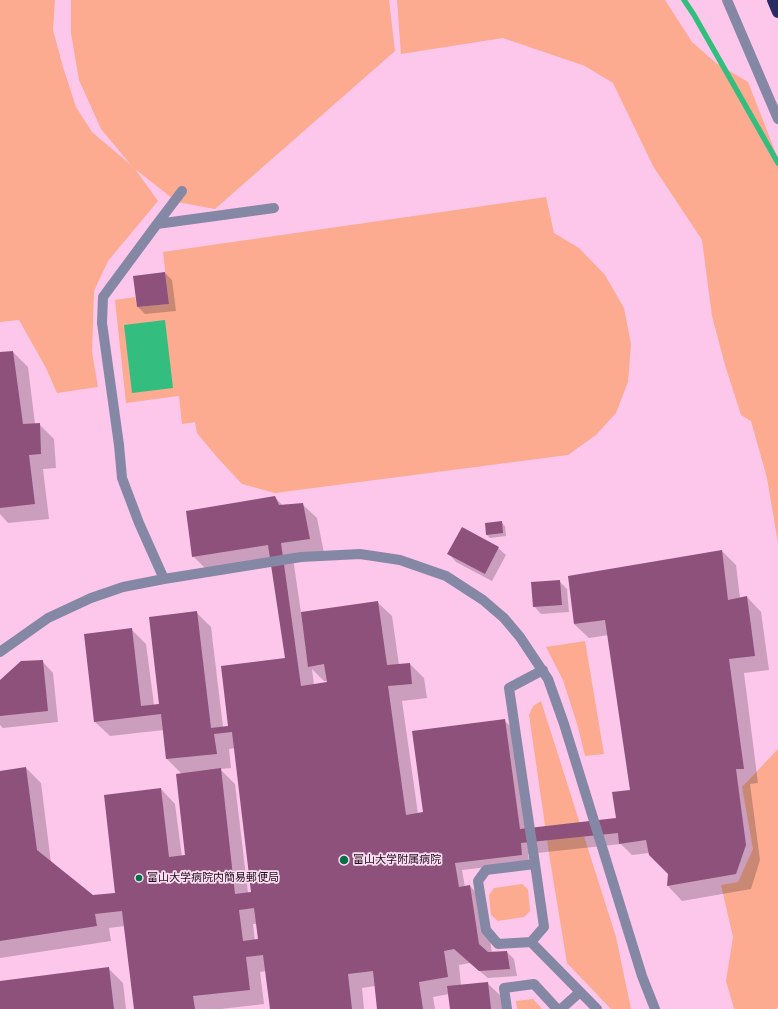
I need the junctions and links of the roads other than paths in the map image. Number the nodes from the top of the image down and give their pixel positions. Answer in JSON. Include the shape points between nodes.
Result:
{"nodes":[{"id":1,"x":727,"y":0,"type":"edge"},
{"id":2,"x":773,"y":0,"type":"edge"},
{"id":3,"x":778,"y":12,"type":"edge"},
{"id":4,"x":778,"y":119,"type":"edge"},
{"id":5,"x":182,"y":191,"type":"dead end"},
{"id":6,"x":274,"y":208,"type":"dead end"},
{"id":7,"x":157,"y":224,"type":"junction"},
{"id":8,"x":164,"y":578,"type":"junction"},
{"id":9,"x":0,"y":652,"type":"edge"},
{"id":10,"x":543,"y":670,"type":"junction"},
{"id":11,"x":534,"y":864,"type":"junction"},
{"id":12,"x":531,"y":942,"type":"junction"},
{"id":13,"x":580,"y":992,"type":"junction"},
{"id":14,"x":507,"y":1009,"type":"edge"},
{"id":15,"x":557,"y":1009,"type":"edge"},
{"id":16,"x":561,"y":1009,"type":"edge"},
{"id":17,"x":597,"y":1009,"type":"edge"},
{"id":18,"x":655,"y":1009,"type":"edge"}],
"edges":[{"from":1,"to":4,"type":"street"},
{"from":2,"to":3,"type":"highway"},
{"from":5,"to":7,"type":"street"},
{"from":6,"to":7,"type":"street"},
{"from":7,"to":8,"type":"street","via":[[103,297],[102,323],[122,478]]},
{"from":8,"to":9,"type":"street","via":[[123,587],[91,598],[48,618]]},
{"from":8,"to":10,"type":"street","via":[[301,558],[360,554],[400,560],[446,576],[483,600],[504,618]]},
{"from":10,"to":11,"type":"street","via":[[509,688]]},
{"from":10,"to":18,"type":"street","via":[[564,724],[642,976]]},
{"from":11,"to":12,"type":"street","via":[[544,927]]},
{"from":11,"to":12,"type":"street","via":[[486,870],[478,881],[486,930],[498,944]]},
{"from":12,"to":13,"type":"street"},
{"from":13,"to":16,"type":"street"},
{"from":13,"to":17,"type":"street"},
{"from":14,"to":15,"type":"street","via":[[504,988],[534,984]]}]}
